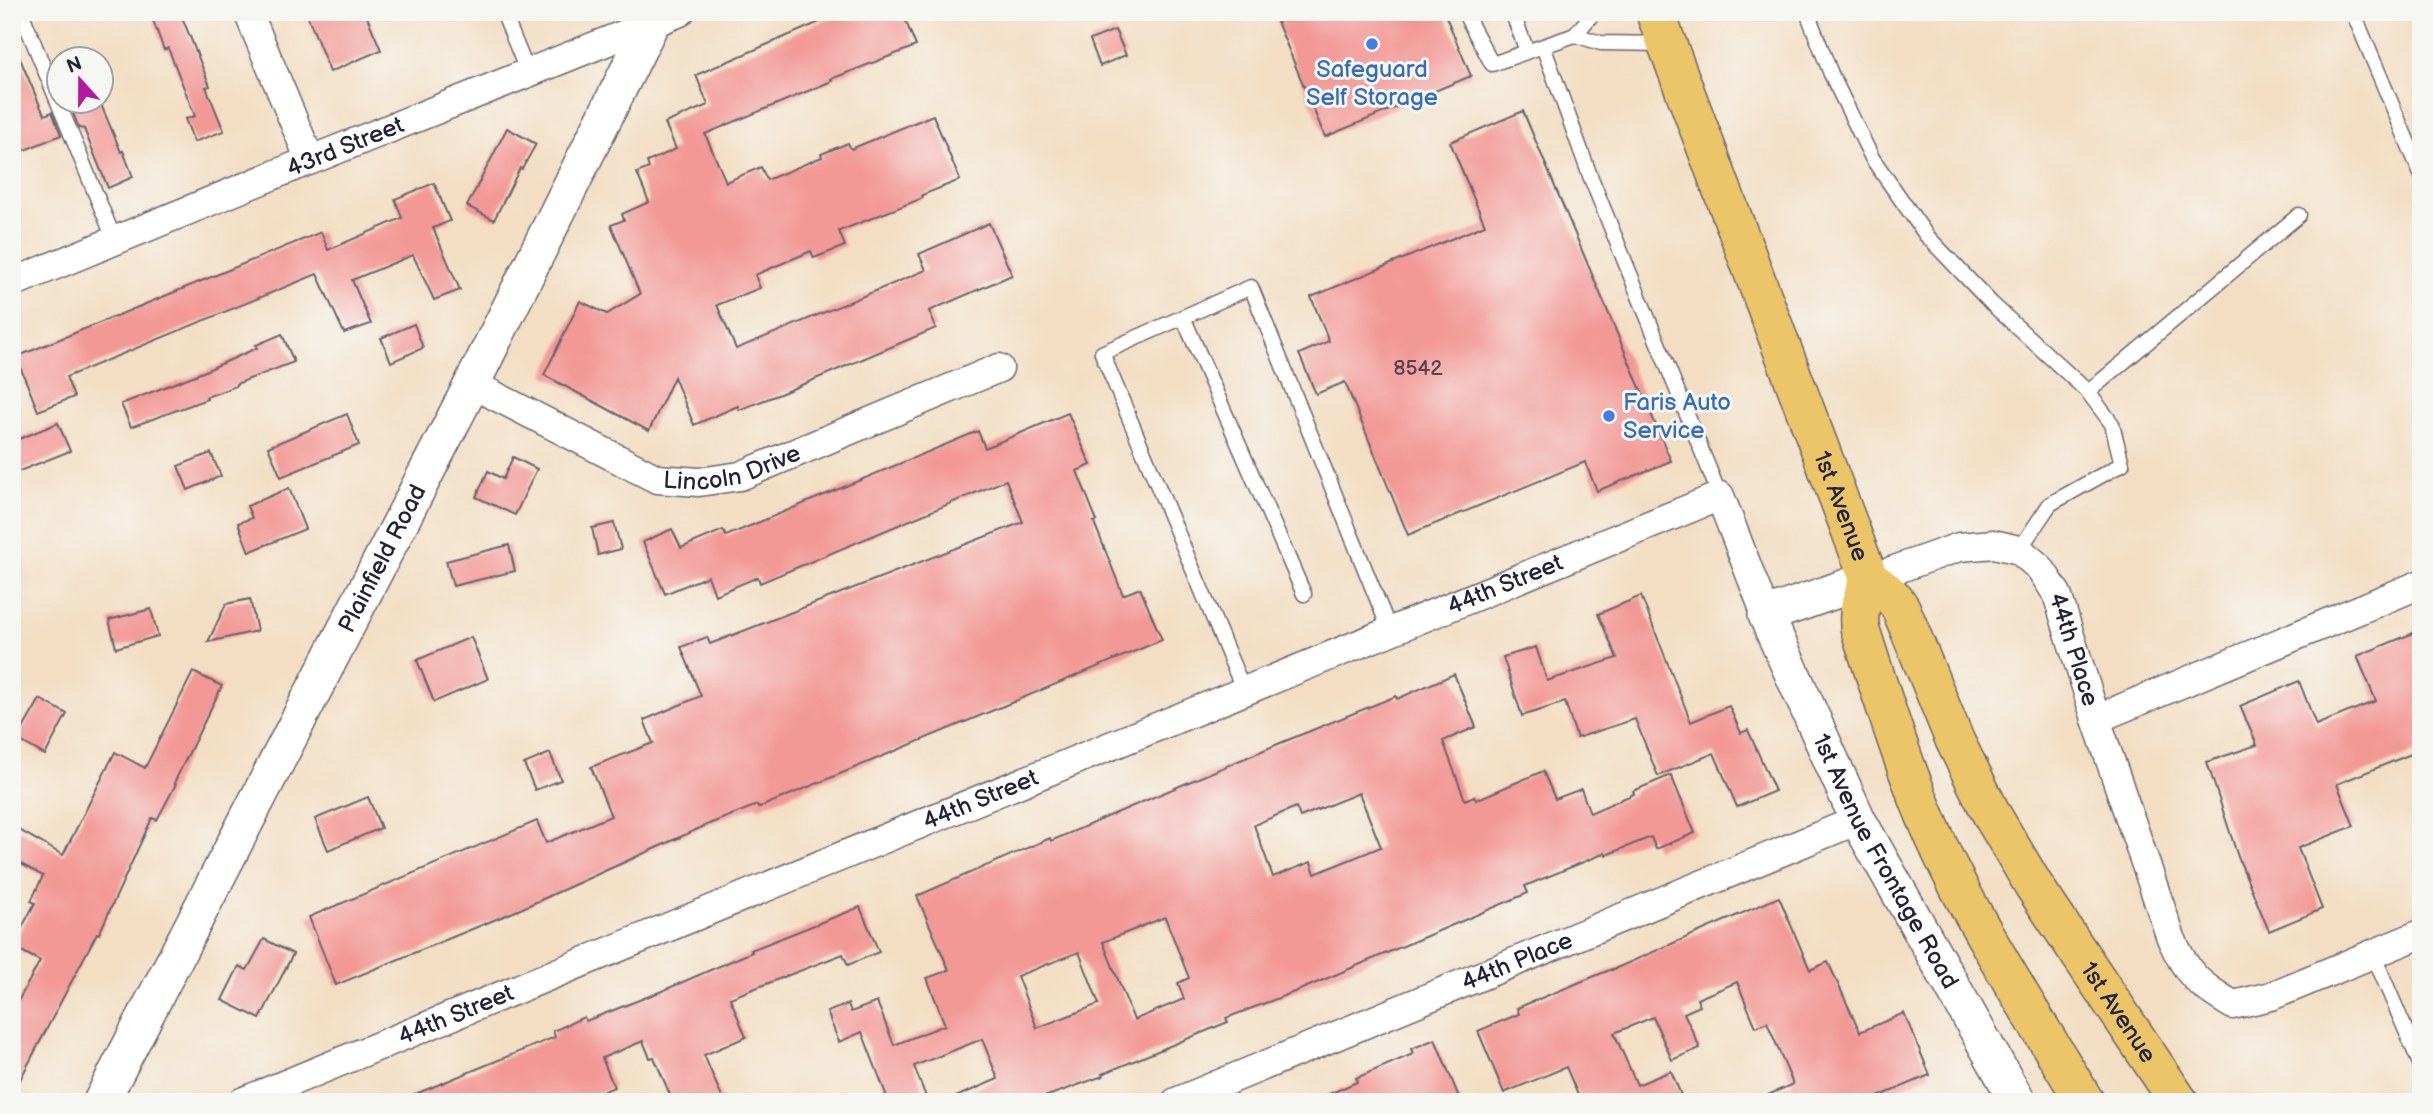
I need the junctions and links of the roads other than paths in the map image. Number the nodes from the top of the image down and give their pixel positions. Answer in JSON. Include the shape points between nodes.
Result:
{"nodes":[{"id":1,"x":21,"y":12,"type":"edge"},
{"id":2,"x":248,"y":12,"type":"edge"},
{"id":3,"x":503,"y":12,"type":"edge"},
{"id":4,"x":1464,"y":12,"type":"edge"},
{"id":5,"x":1512,"y":12,"type":"edge"},
{"id":6,"x":1594,"y":12,"type":"edge"},
{"id":7,"x":1807,"y":12,"type":"edge"},
{"id":8,"x":2353,"y":12,"type":"edge"},
{"id":9,"x":662,"y":16,"type":"edge"},
{"id":10,"x":1661,"y":28,"type":"edge"},
{"id":11,"x":1575,"y":35,"type":"junction"},
{"id":12,"x":1543,"y":46,"type":"junction"},
{"id":13,"x":1527,"y":51,"type":"junction"},
{"id":14,"x":528,"y":73,"type":"junction"},
{"id":15,"x":310,"y":160,"type":"junction"},
{"id":16,"x":2421,"y":174,"type":"edge"},
{"id":17,"x":2299,"y":215,"type":"dead end"},
{"id":18,"x":115,"y":240,"type":"junction"},
{"id":19,"x":12,"y":283,"type":"edge"},
{"id":20,"x":1182,"y":317,"type":"junction"},
{"id":21,"x":999,"y":368,"type":"dead end"},
{"id":22,"x":472,"y":384,"type":"junction"},
{"id":23,"x":2088,"y":392,"type":"junction"},
{"id":24,"x":1720,"y":496,"type":"junction"},
{"id":25,"x":2019,"y":550,"type":"junction"},
{"id":26,"x":1869,"y":579,"type":"junction"},
{"id":27,"x":2421,"y":584,"type":"edge"},
{"id":28,"x":1304,"y":594,"type":"dead end"},
{"id":29,"x":1766,"y":615,"type":"junction"},
{"id":30,"x":1390,"y":631,"type":"junction"},
{"id":31,"x":1244,"y":691,"type":"junction"},
{"id":32,"x":2096,"y":719,"type":"junction"},
{"id":33,"x":1857,"y":820,"type":"junction"},
{"id":34,"x":2421,"y":934,"type":"edge"},
{"id":35,"x":2372,"y":954,"type":"junction"},
{"id":36,"x":2421,"y":1066,"type":"edge"},
{"id":37,"x":2015,"y":1101,"type":"edge"},
{"id":38,"x":101,"y":1102,"type":"edge"},
{"id":39,"x":242,"y":1102,"type":"edge"},
{"id":40,"x":1176,"y":1102,"type":"edge"},
{"id":41,"x":2085,"y":1102,"type":"edge"},
{"id":42,"x":2179,"y":1102,"type":"edge"}],
"edges":[{"from":1,"to":18,"type":"lane"},
{"from":2,"to":15,"type":"street"},
{"from":3,"to":14,"type":"lane"},
{"from":4,"to":13,"type":"lane","via":[[1492,64]]},
{"from":5,"to":13,"type":"lane"},
{"from":6,"to":11,"type":"lane"},
{"from":7,"to":23,"type":"lane","via":[[1872,158],[1926,235],[1992,304]]},
{"from":8,"to":16,"type":"lane"},
{"from":9,"to":14,"type":"street","name":"43rd Street"},
{"from":9,"to":22,"type":"street","name":"Plainfield Road"},
{"from":10,"to":11,"type":"lane","via":[[1601,43]]},
{"from":10,"to":26,"type":"main road","name":"1st Avenue"},
{"from":11,"to":12,"type":"lane"},
{"from":12,"to":13,"type":"lane"},
{"from":12,"to":24,"type":"lane","via":[[1589,173]]},
{"from":14,"to":15,"type":"street","name":"43rd Street"},
{"from":15,"to":18,"type":"street","name":"43rd Street"},
{"from":17,"to":23,"type":"lane"},
{"from":18,"to":19,"type":"street","name":"43rd Street"},
{"from":20,"to":28,"type":"lane"},
{"from":20,"to":30,"type":"lane","via":[[1251,287]]},
{"from":20,"to":31,"type":"lane","via":[[1102,353]]},
{"from":21,"to":22,"type":"street","name":"Lincoln Drive","via":[[740,476],[699,482],[657,479]]},
{"from":22,"to":38,"type":"street","name":"Plainfield Road"},
{"from":23,"to":25,"type":"lane","via":[[2112,424],[2122,464],[2050,504]]},
{"from":24,"to":29,"type":"street"},
{"from":24,"to":30,"type":"street","name":"44th Street"},
{"from":25,"to":26,"type":"street","via":[[1994,544],[1959,547]]},
{"from":25,"to":32,"type":"street","name":"44th Place","via":[[2040,568],[2057,594]]},
{"from":26,"to":29,"type":"street"},
{"from":26,"to":41,"type":"main road","name":"1st Avenue","via":[[1859,605],[1860,629],[1919,798],[1955,880]]},
{"from":26,"to":42,"type":"main road","name":"1st Avenue","via":[[1901,609],[1955,741],[1992,816]]},
{"from":27,"to":32,"type":"street","name":"44th Place"},
{"from":29,"to":33,"type":"street","name":"1st Avenue Frontage Road"},
{"from":30,"to":31,"type":"street","name":"44th Street"},
{"from":31,"to":39,"type":"street","name":"44th Street"},
{"from":32,"to":35,"type":"street","via":[[2171,938],[2183,965],[2205,988],[2233,1005],[2272,996]]},
{"from":33,"to":37,"type":"street","name":"1st Avenue Frontage Road"},
{"from":33,"to":40,"type":"street","name":"44th Place"},
{"from":34,"to":35,"type":"street"},
{"from":35,"to":36,"type":"lane"}]}
